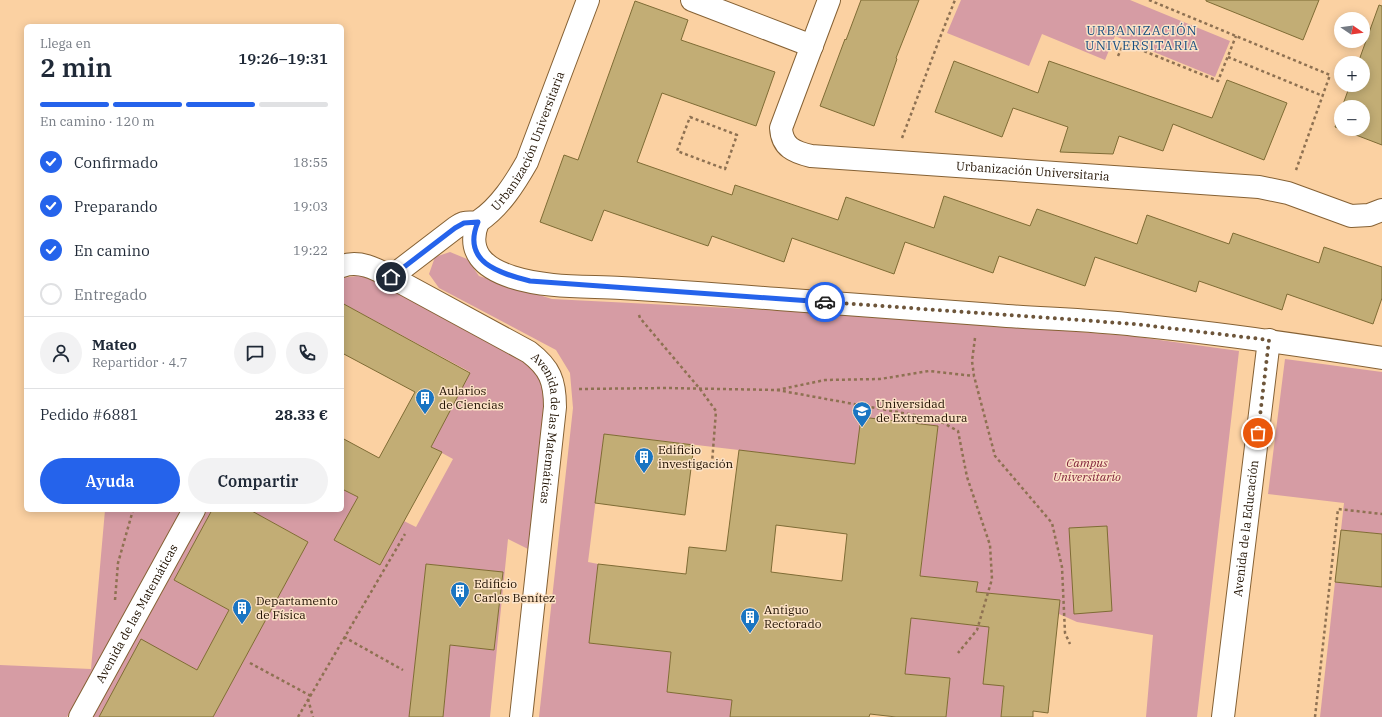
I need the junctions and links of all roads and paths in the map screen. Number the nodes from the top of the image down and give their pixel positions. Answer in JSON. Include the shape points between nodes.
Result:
{"nodes":[{"id":1,"x":588,"y":0,"type":"edge"},
{"id":2,"x":692,"y":0,"type":"edge"},
{"id":3,"x":829,"y":0,"type":"edge"},
{"id":4,"x":955,"y":0,"type":"edge"},
{"id":5,"x":1149,"y":0,"type":"edge"},
{"id":6,"x":1236,"y":36,"type":"junction"},
{"id":7,"x":812,"y":46,"type":"junction"},
{"id":8,"x":1118,"y":56,"type":"dead end"},
{"id":9,"x":1228,"y":57,"type":"junction"},
{"id":10,"x":1323,"y":96,"type":"junction"},
{"id":11,"x":737,"y":135,"type":"joint"},
{"id":12,"x":894,"y":161,"type":"junction"},
{"id":13,"x":1288,"y":193,"type":"junction"},
{"id":14,"x":1382,"y":210,"type":"edge"},
{"id":15,"x":478,"y":222,"type":"junction"},
{"id":16,"x":344,"y":265,"type":"edge"},
{"id":17,"x":391,"y":277,"type":"junction"},
{"id":18,"x":634,"y":288,"type":"junction"},
{"id":19,"x":978,"y":314,"type":"junction"},
{"id":20,"x":1269,"y":340,"type":"junction"},
{"id":21,"x":1382,"y":358,"type":"edge"},
{"id":22,"x":974,"y":376,"type":"junction"},
{"id":23,"x":700,"y":389,"type":"junction"},
{"id":24,"x":555,"y":390,"type":"junction"},
{"id":25,"x":777,"y":390,"type":"junction"},
{"id":26,"x":712,"y":462,"type":"dead end"},
{"id":27,"x":131,"y":512,"type":"edge"},
{"id":28,"x":193,"y":512,"type":"edge"},
{"id":29,"x":1382,"y":514,"type":"edge"},
{"id":30,"x":405,"y":534,"type":"dead end"},
{"id":31,"x":115,"y":601,"type":"dead end"},
{"id":32,"x":344,"y":637,"type":"junction"},
{"id":33,"x":1070,"y":644,"type":"dead end"},
{"id":34,"x":958,"y":652,"type":"dead end"},
{"id":35,"x":250,"y":663,"type":"dead end"},
{"id":36,"x":403,"y":670,"type":"dead end"},
{"id":37,"x":310,"y":696,"type":"junction"},
{"id":38,"x":308,"y":699,"type":"junction"},
{"id":39,"x":80,"y":717,"type":"edge"},
{"id":40,"x":298,"y":717,"type":"edge"},
{"id":41,"x":313,"y":717,"type":"edge"},
{"id":42,"x":521,"y":717,"type":"edge"},
{"id":43,"x":1223,"y":717,"type":"edge"},
{"id":44,"x":1315,"y":717,"type":"edge"}],
"edges":[{"from":1,"to":15,"type":"street","name":"Urbanización Universitaria","via":[[527,162],[506,194]]},
{"from":2,"to":7,"type":"street"},
{"from":3,"to":7,"type":"street","name":"Urbanización Universitaria"},
{"from":4,"to":12,"type":"path"},
{"from":5,"to":6,"type":"path"},
{"from":6,"to":9,"type":"path"},
{"from":6,"to":10,"type":"path","via":[[1330,75]]},
{"from":7,"to":12,"type":"street","name":"Urbanización Universitaria","via":[[783,122],[784,140],[792,150],[811,156]]},
{"from":8,"to":9,"type":"path","via":[[1124,43],[1218,81]]},
{"from":9,"to":10,"type":"path"},
{"from":10,"to":13,"type":"path"},
{"from":11,"to":11,"type":"path","via":[[725,169],[677,152],[690,117]]},
{"from":12,"to":13,"type":"street","name":"Urbanización Universitaria","via":[[1242,185]]},
{"from":13,"to":14,"type":"street","name":"Urbanización Universitaria","via":[[1351,216],[1369,215]]},
{"from":15,"to":17,"type":"street","via":[[464,223],[455,228]]},
{"from":15,"to":18,"type":"street","via":[[474,231],[477,254],[494,270],[511,277],[538,282]]},
{"from":16,"to":17,"type":"street","name":"Avenida de las Matemáticas","via":[[361,264]]},
{"from":17,"to":24,"type":"street","name":"Avenida de las Matemáticas","via":[[529,352],[540,360],[550,375]]},
{"from":18,"to":19,"type":"street"},
{"from":18,"to":23,"type":"path","via":[[640,318]]},
{"from":19,"to":20,"type":"street","via":[[1135,324]]},
{"from":19,"to":22,"type":"path","via":[[972,361]]},
{"from":20,"to":21,"type":"street"},
{"from":20,"to":43,"type":"street","name":"Avenida de la Educación"},
{"from":22,"to":25,"type":"path","via":[[929,371],[880,378],[824,380]]},
{"from":22,"to":33,"type":"path","via":[[995,456],[1052,524],[1062,567],[1065,633]]},
{"from":23,"to":24,"type":"path"},
{"from":23,"to":25,"type":"path"},
{"from":23,"to":26,"type":"path","via":[[716,411]]},
{"from":24,"to":42,"type":"street","name":"Avenida de las Matemáticas"},
{"from":25,"to":34,"type":"path","via":[[936,419],[958,431],[967,477],[990,545],[992,579],[977,630]]},
{"from":27,"to":31,"type":"path","via":[[118,562]]},
{"from":28,"to":39,"type":"street","name":"Avenida de las Matemáticas"},
{"from":29,"to":44,"type":"path","via":[[1338,509]]},
{"from":30,"to":32,"type":"path"},
{"from":32,"to":36,"type":"path"},
{"from":32,"to":37,"type":"path"},
{"from":35,"to":37,"type":"path"},
{"from":37,"to":38,"type":"path"},
{"from":38,"to":40,"type":"path"},
{"from":38,"to":41,"type":"path"}]}
